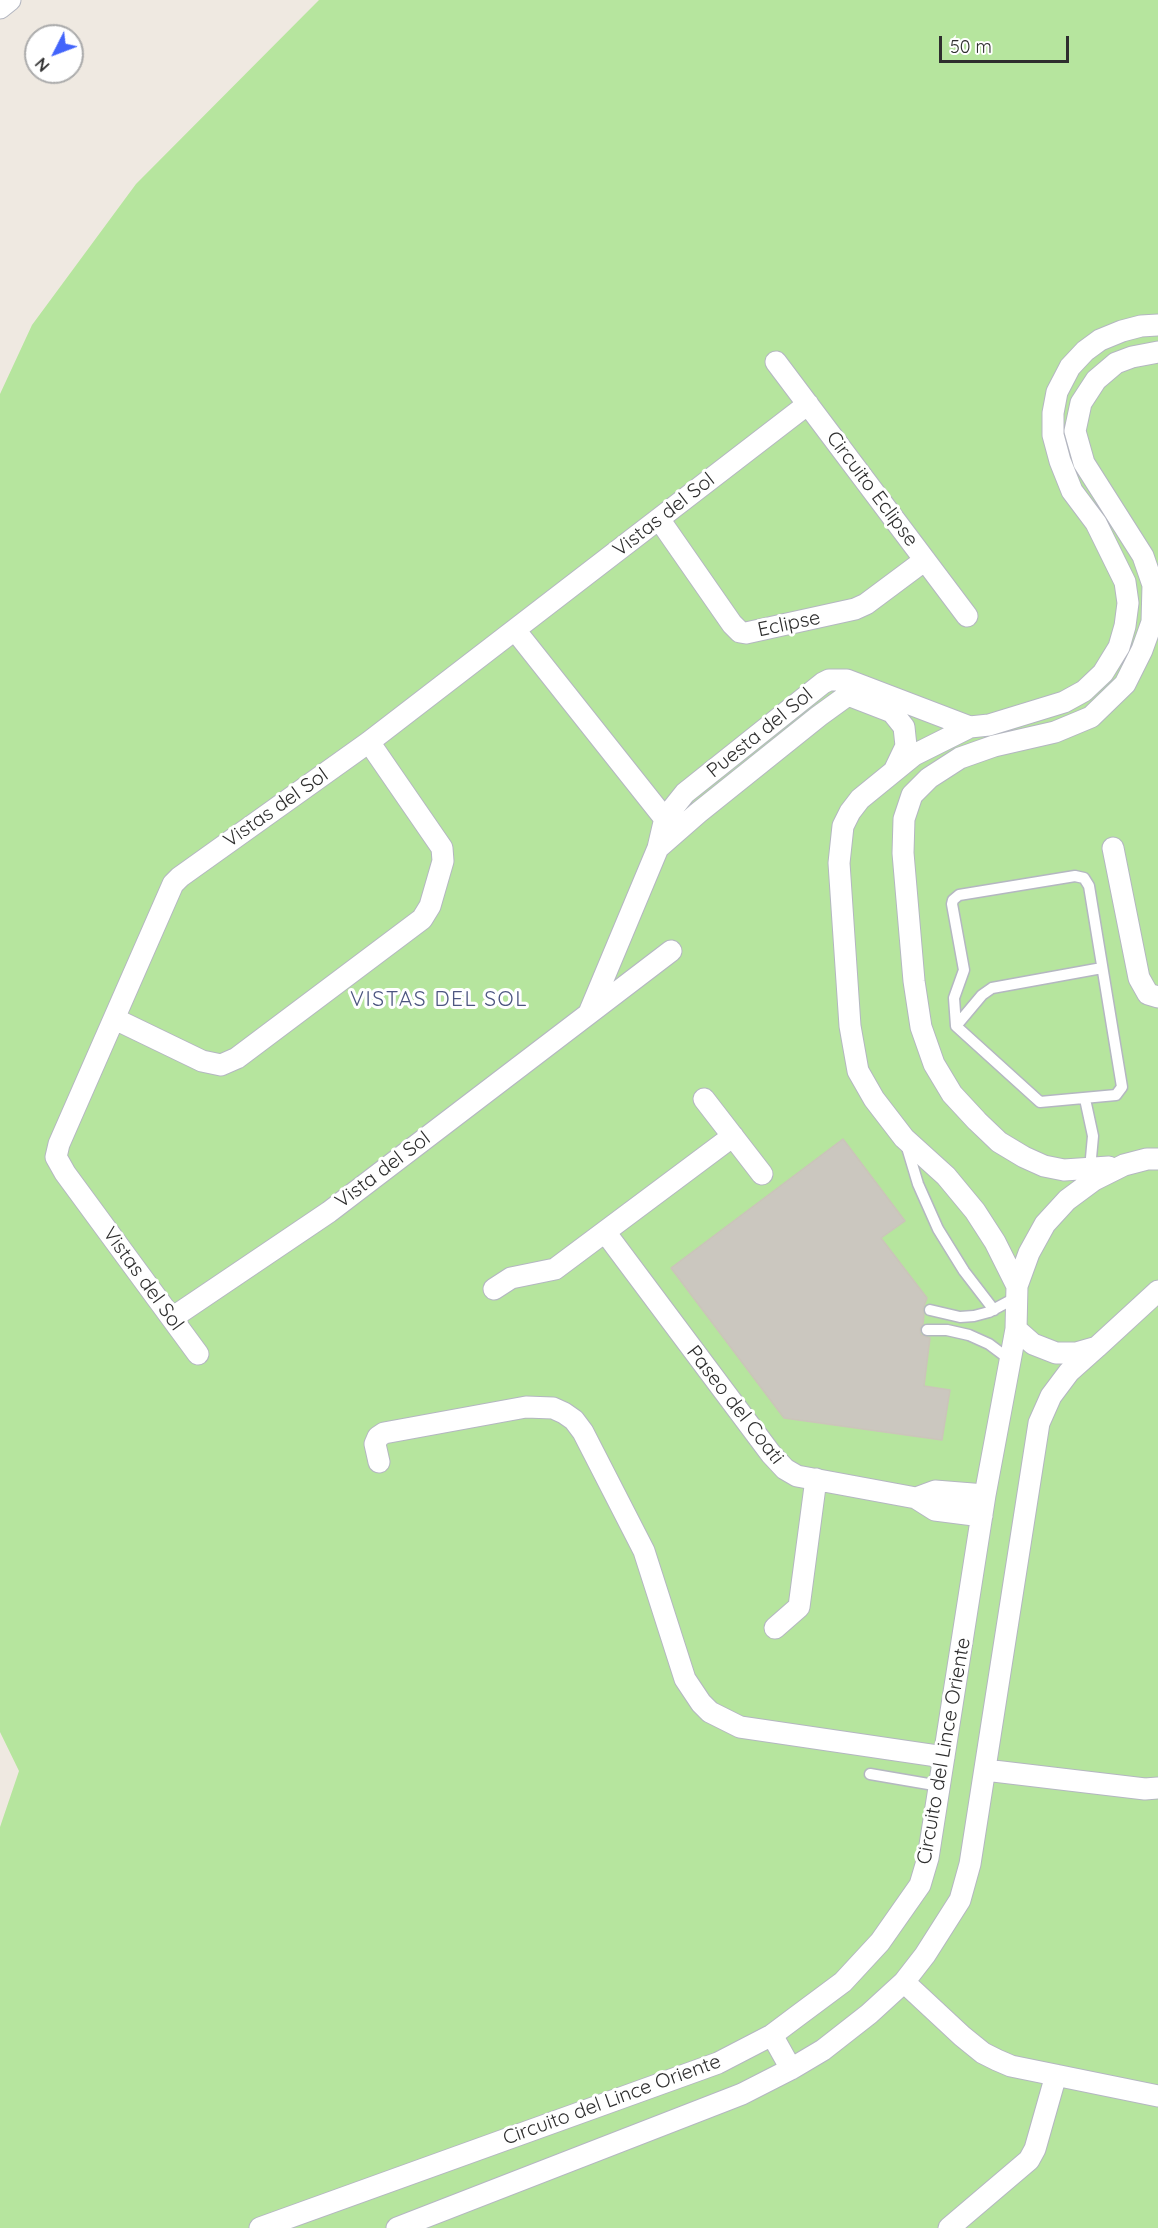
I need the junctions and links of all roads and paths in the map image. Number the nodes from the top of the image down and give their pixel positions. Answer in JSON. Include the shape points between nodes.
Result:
{"nodes":[{"id":1,"x":10,"y":0,"type":"edge"},
{"id":2,"x":0,"y":8,"type":"edge"},
{"id":3,"x":1158,"y":325,"type":"edge"},
{"id":4,"x":1158,"y":352,"type":"edge"},
{"id":5,"x":776,"y":362,"type":"dead end"},
{"id":6,"x":808,"y":404,"type":"junction"},
{"id":7,"x":659,"y":519,"type":"junction"},
{"id":8,"x":925,"y":560,"type":"junction"},
{"id":9,"x":967,"y":616,"type":"dead end"},
{"id":10,"x":515,"y":630,"type":"junction"},
{"id":11,"x":848,"y":687,"type":"junction"},
{"id":12,"x":804,"y":698,"type":"junction"},
{"id":13,"x":819,"y":716,"type":"junction"},
{"id":14,"x":970,"y":727,"type":"junction"},
{"id":15,"x":369,"y":742,"type":"junction"},
{"id":16,"x":894,"y":769,"type":"junction"},
{"id":17,"x":670,"y":825,"type":"junction"},
{"id":18,"x":1113,"y":848,"type":"dead end"},
{"id":19,"x":671,"y":951,"type":"dead end"},
{"id":20,"x":1102,"y":968,"type":"junction"},
{"id":21,"x":1158,"y":997,"type":"edge"},
{"id":22,"x":588,"y":1014,"type":"junction"},
{"id":23,"x":115,"y":1018,"type":"junction"},
{"id":24,"x":956,"y":1026,"type":"junction"},
{"id":25,"x":704,"y":1098,"type":"dead end"},
{"id":26,"x":1085,"y":1099,"type":"junction"},
{"id":27,"x":733,"y":1136,"type":"junction"},
{"id":28,"x":904,"y":1138,"type":"junction"},
{"id":29,"x":1158,"y":1159,"type":"edge"},
{"id":30,"x":1124,"y":1166,"type":"junction"},
{"id":31,"x":1090,"y":1170,"type":"junction"},
{"id":32,"x":762,"y":1174,"type":"dead end"},
{"id":33,"x":604,"y":1232,"type":"junction"},
{"id":34,"x":494,"y":1289,"type":"dead end"},
{"id":35,"x":1158,"y":1291,"type":"edge"},
{"id":36,"x":1017,"y":1292,"type":"junction"},
{"id":37,"x":994,"y":1310,"type":"junction"},
{"id":38,"x":930,"y":1311,"type":"dead end"},
{"id":39,"x":172,"y":1318,"type":"junction"},
{"id":40,"x":1016,"y":1329,"type":"junction"},
{"id":41,"x":927,"y":1330,"type":"dead end"},
{"id":42,"x":1097,"y":1347,"type":"junction"},
{"id":43,"x":198,"y":1354,"type":"dead end"},
{"id":44,"x":1009,"y":1359,"type":"junction"},
{"id":45,"x":379,"y":1462,"type":"dead end"},
{"id":46,"x":816,"y":1479,"type":"junction"},
{"id":47,"x":984,"y":1506,"type":"junction"},
{"id":48,"x":775,"y":1628,"type":"dead end"},
{"id":49,"x":944,"y":1757,"type":"junction"},
{"id":50,"x":985,"y":1770,"type":"junction"},
{"id":51,"x":870,"y":1774,"type":"dead end"},
{"id":52,"x":939,"y":1786,"type":"junction"},
{"id":53,"x":1158,"y":1788,"type":"edge"},
{"id":54,"x":904,"y":1982,"type":"junction"},
{"id":55,"x":772,"y":2035,"type":"junction"},
{"id":56,"x":791,"y":2069,"type":"junction"},
{"id":57,"x":1056,"y":2075,"type":"junction"},
{"id":58,"x":1158,"y":2096,"type":"edge"},
{"id":59,"x":260,"y":2228,"type":"edge"},
{"id":60,"x":397,"y":2228,"type":"edge"},
{"id":61,"x":949,"y":2228,"type":"edge"}],
"edges":[{"from":1,"to":2,"type":"street"},
{"from":3,"to":14,"type":"street","via":[[1122,330],[1100,339],[1085,351],[1061,384],[1053,413],[1053,435],[1072,491],[1096,523],[1125,582],[1128,603],[1119,647],[1103,673],[1084,691],[1064,702]]},
{"from":4,"to":31,"type":"street","via":[[1116,363],[1096,380],[1081,403],[1075,431],[1084,463],[1143,556],[1154,585],[1152,622],[1125,684],[1091,717],[1055,732],[960,758],[929,778],[912,795],[904,819],[903,853],[914,981],[921,1027],[934,1064],[952,1094],[999,1142],[1044,1166]]},
{"from":5,"to":6,"type":"street","name":"Circuito Eclipse"},
{"from":6,"to":7,"type":"street","name":"Vistas del Sol"},
{"from":6,"to":8,"type":"street","name":"Circuito Eclipse"},
{"from":7,"to":8,"type":"street","name":"Eclipse","via":[[732,624],[746,633],[855,609]]},
{"from":7,"to":10,"type":"street","name":"Vistas del Sol"},
{"from":8,"to":9,"type":"street","name":"Circuito Eclipse"},
{"from":10,"to":15,"type":"street","name":"Vistas del Sol"},
{"from":10,"to":17,"type":"street"},
{"from":11,"to":12,"type":"street","name":"Puesta del Sol","via":[[829,680]]},
{"from":11,"to":13,"type":"street","name":"Puesta del Sol"},
{"from":11,"to":14,"type":"street"},
{"from":11,"to":16,"type":"street","via":[[892,712],[904,727],[906,746]]},
{"from":12,"to":13,"type":"street"},
{"from":12,"to":17,"type":"street","name":"Puesta del Sol","via":[[685,793]]},
{"from":13,"to":17,"type":"street","name":"Puesta del Sol"},
{"from":14,"to":16,"type":"street"},
{"from":15,"to":23,"type":"street","name":"Vistas del Sol","via":[[176,880]]},
{"from":15,"to":23,"type":"street","via":[[442,848],[443,861],[430,906],[422,919],[237,1058],[221,1065],[202,1062]]},
{"from":16,"to":28,"type":"street","via":[[850,812],[843,826],[838,863],[850,1026],[858,1071]]},
{"from":17,"to":22,"type":"street","name":"Vista del Sol"},
{"from":18,"to":21,"type":"street","via":[[1139,978],[1148,994]]},
{"from":19,"to":22,"type":"street","name":"Vista del Sol"},
{"from":20,"to":24,"type":"lane","via":[[992,987]]},
{"from":20,"to":24,"type":"lane","via":[[1089,886],[1084,878],[1075,876],[959,895],[952,904],[964,970],[954,998]]},
{"from":20,"to":26,"type":"lane","via":[[1122,1087],[1116,1095]]},
{"from":22,"to":39,"type":"street","name":"Vista del Sol","via":[[329,1212]]},
{"from":23,"to":39,"type":"street","name":"Vistas del Sol","via":[[56,1157]]},
{"from":24,"to":26,"type":"lane","via":[[1037,1101]]},
{"from":25,"to":27,"type":"street"},
{"from":26,"to":31,"type":"lane","via":[[1093,1136]]},
{"from":27,"to":32,"type":"street"},
{"from":27,"to":33,"type":"street"},
{"from":28,"to":36,"type":"street","via":[[946,1176],[975,1211],[995,1242]]},
{"from":28,"to":37,"type":"lane","via":[[938,1229]]},
{"from":29,"to":30,"type":"street"},
{"from":30,"to":31,"type":"street"},
{"from":30,"to":36,"type":"street","via":[[1094,1180],[1067,1200],[1045,1224],[1029,1253]]},
{"from":33,"to":34,"type":"street","via":[[555,1269],[511,1278]]},
{"from":33,"to":46,"type":"street","name":"Paseo del Coati","via":[[771,1454],[797,1476]]},
{"from":35,"to":42,"type":"street","name":"Circuito del Lince Oriente"},
{"from":36,"to":37,"type":"lane"},
{"from":36,"to":40,"type":"street","name":"Circuito del Lince Oriente"},
{"from":37,"to":38,"type":"lane","via":[[960,1317]]},
{"from":39,"to":43,"type":"street","name":"Vistas del Sol"},
{"from":40,"to":42,"type":"street","via":[[1033,1344],[1056,1353]]},
{"from":40,"to":44,"type":"street","name":"Circuito del Lince Oriente"},
{"from":41,"to":44,"type":"lane","via":[[969,1335]]},
{"from":42,"to":50,"type":"street","name":"Circuito del Lince Oriente","via":[[1069,1372],[1051,1396],[1039,1423]]},
{"from":44,"to":47,"type":"street","name":"Circuito del Lince Oriente"},
{"from":45,"to":49,"type":"street","via":[[375,1444],[384,1433],[526,1407],[553,1408],[564,1413],[583,1432],[644,1551],[685,1679],[710,1712],[740,1727]]},
{"from":46,"to":47,"type":"street","name":"Paseo del Coati","via":[[916,1498],[935,1491]]},
{"from":46,"to":48,"type":"street","via":[[799,1607]]},
{"from":47,"to":49,"type":"street","name":"Circuito del Lince Oriente"},
{"from":49,"to":52,"type":"street","name":"Circuito del Lince Oriente"},
{"from":50,"to":53,"type":"street"},
{"from":50,"to":54,"type":"street","name":"Circuito del Lince Oriente","via":[[970,1864],[960,1900]]},
{"from":51,"to":52,"type":"lane"},
{"from":52,"to":55,"type":"street","name":"Circuito del Lince Oriente","via":[[928,1858],[920,1885],[902,1912],[843,1982]]},
{"from":54,"to":56,"type":"street","name":"Circuito del Lince Oriente","via":[[823,2050]]},
{"from":54,"to":57,"type":"street","via":[[983,2053],[1011,2067]]},
{"from":55,"to":56,"type":"street"},
{"from":55,"to":59,"type":"street","name":"Circuito del Lince Oriente","via":[[718,2063]]},
{"from":56,"to":60,"type":"street","name":"Circuito del Lince Oriente","via":[[742,2094]]},
{"from":57,"to":58,"type":"street"},
{"from":57,"to":61,"type":"street","via":[[1029,2160]]}]}
